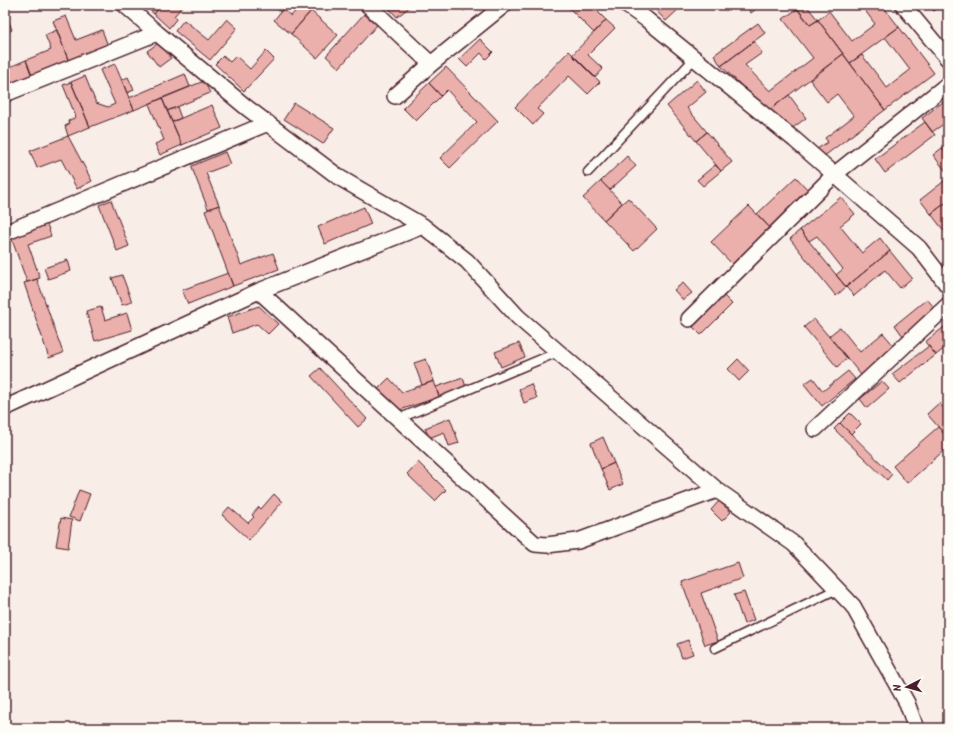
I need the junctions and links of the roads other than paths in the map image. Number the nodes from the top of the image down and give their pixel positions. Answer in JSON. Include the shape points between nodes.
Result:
{"nodes":[{"id":1,"x":125,"y":5,"type":"edge"},
{"id":2,"x":368,"y":5,"type":"edge"},
{"id":3,"x":504,"y":5,"type":"edge"},
{"id":4,"x":626,"y":5,"type":"edge"},
{"id":5,"x":903,"y":5,"type":"edge"},
{"id":6,"x":157,"y":33,"type":"junction"},
{"id":7,"x":694,"y":59,"type":"junction"},
{"id":8,"x":948,"y":59,"type":"edge"},
{"id":9,"x":431,"y":64,"type":"junction"},
{"id":10,"x":948,"y":84,"type":"edge"},
{"id":11,"x":5,"y":94,"type":"edge"},
{"id":12,"x":395,"y":96,"type":"dead end"},
{"id":13,"x":268,"y":123,"type":"junction"},
{"id":14,"x":588,"y":172,"type":"dead end"},
{"id":15,"x":836,"y":174,"type":"junction"},
{"id":16,"x":423,"y":226,"type":"junction"},
{"id":17,"x":5,"y":233,"type":"edge"},
{"id":18,"x":948,"y":286,"type":"edge"},
{"id":19,"x":259,"y":291,"type":"junction"},
{"id":20,"x":948,"y":305,"type":"edge"},
{"id":21,"x":689,"y":319,"type":"dead end"},
{"id":22,"x":558,"y":352,"type":"junction"},
{"id":23,"x":5,"y":408,"type":"edge"},
{"id":24,"x":398,"y":419,"type":"junction"},
{"id":25,"x":815,"y":429,"type":"dead end"},
{"id":26,"x":717,"y":490,"type":"junction"},
{"id":27,"x":837,"y":589,"type":"junction"},
{"id":28,"x":715,"y":648,"type":"dead end"},
{"id":29,"x":916,"y":728,"type":"edge"}],
"edges":[{"from":1,"to":6,"type":"street"},
{"from":2,"to":9,"type":"street"},
{"from":3,"to":9,"type":"street"},
{"from":4,"to":7,"type":"street"},
{"from":5,"to":8,"type":"street"},
{"from":6,"to":11,"type":"street"},
{"from":6,"to":13,"type":"street"},
{"from":7,"to":14,"type":"lane"},
{"from":7,"to":15,"type":"street"},
{"from":9,"to":12,"type":"street"},
{"from":10,"to":15,"type":"street"},
{"from":13,"to":16,"type":"street","via":[[340,178]]},
{"from":13,"to":17,"type":"street"},
{"from":15,"to":18,"type":"street","via":[[919,248]]},
{"from":15,"to":21,"type":"street"},
{"from":16,"to":19,"type":"street"},
{"from":16,"to":22,"type":"street","via":[[467,262],[518,317]]},
{"from":19,"to":23,"type":"street"},
{"from":19,"to":24,"type":"street"},
{"from":20,"to":25,"type":"street"},
{"from":22,"to":24,"type":"lane"},
{"from":22,"to":26,"type":"street"},
{"from":24,"to":26,"type":"street","via":[[535,544],[578,541]]},
{"from":26,"to":27,"type":"street","via":[[794,544]]},
{"from":27,"to":28,"type":"lane"},
{"from":27,"to":29,"type":"street","via":[[853,606],[907,703]]}]}
